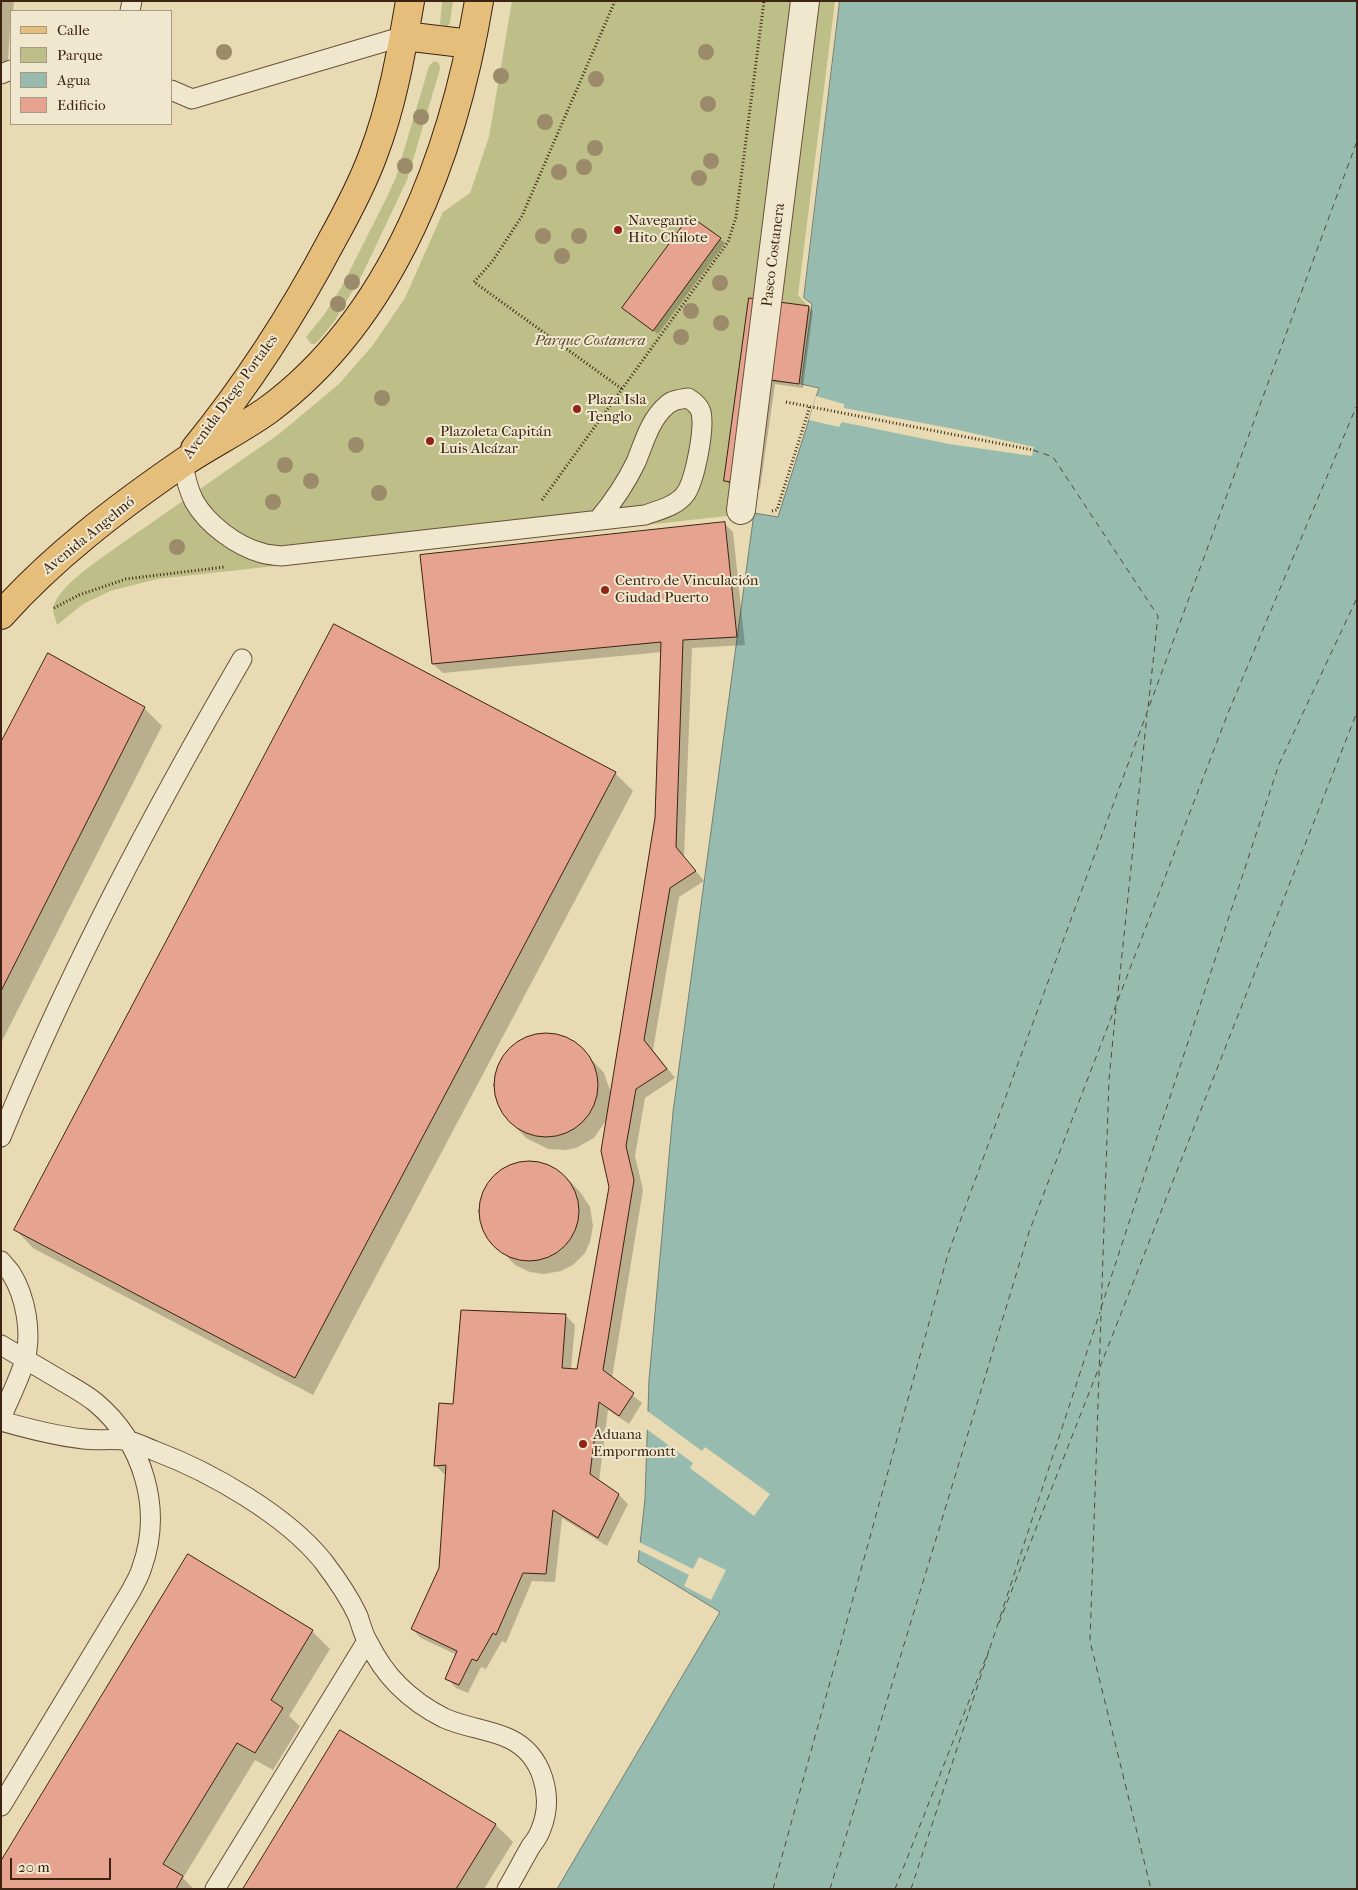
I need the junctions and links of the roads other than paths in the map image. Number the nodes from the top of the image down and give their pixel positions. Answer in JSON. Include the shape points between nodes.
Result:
{"nodes":[{"id":1,"x":410,"y":1,"type":"edge"},
{"id":2,"x":479,"y":1,"type":"edge"},
{"id":3,"x":805,"y":1,"type":"edge"},
{"id":4,"x":404,"y":36,"type":"junction"},
{"id":5,"x":472,"y":44,"type":"junction"},
{"id":6,"x":172,"y":90,"type":"edge"},
{"id":7,"x":183,"y":463,"type":"junction"},
{"id":8,"x":741,"y":510,"type":"dead end"},
{"id":9,"x":598,"y":520,"type":"junction"},
{"id":10,"x":1,"y":615,"type":"edge"},
{"id":11,"x":242,"y":659,"type":"dead end"},
{"id":12,"x":1,"y":1137,"type":"edge"},
{"id":13,"x":1,"y":1261,"type":"edge"},
{"id":14,"x":1,"y":1345,"type":"edge"},
{"id":15,"x":25,"y":1360,"type":"junction"},
{"id":16,"x":1,"y":1420,"type":"edge"},
{"id":17,"x":129,"y":1441,"type":"junction"},
{"id":18,"x":367,"y":1641,"type":"junction"},
{"id":19,"x":1,"y":1806,"type":"edge"},
{"id":20,"x":215,"y":1889,"type":"edge"},
{"id":21,"x":507,"y":1889,"type":"edge"}],
"edges":[{"from":1,"to":4,"type":"main road","name":"Avenida Diego Portales"},
{"from":2,"to":5,"type":"main road","name":"Avenida Diego Portales"},
{"from":3,"to":8,"type":"street","name":"Paseo Costanera"},
{"from":4,"to":5,"type":"main road"},
{"from":4,"to":6,"type":"lane","via":[[192,99]]},
{"from":4,"to":7,"type":"main road","name":"Avenida Diego Portales","via":[[374,154],[350,206],[282,327],[215,424]]},
{"from":5,"to":7,"type":"main road","name":"Avenida Diego Portales","via":[[428,190],[375,292],[341,342],[315,370],[267,410]]},
{"from":7,"to":9,"type":"lane","via":[[194,500],[206,516],[236,541],[262,553],[281,556]]},
{"from":7,"to":10,"type":"main road","name":"Avenida Angelmó","via":[[70,548]]},
{"from":9,"to":9,"type":"lane","via":[[645,515],[670,506],[686,493],[696,466],[701,438],[700,412],[695,403],[688,398],[667,404],[650,427],[615,500]]},
{"from":11,"to":12,"type":"lane","via":[[134,852],[50,1025]]},
{"from":13,"to":15,"type":"lane","via":[[21,1296],[27,1333]]},
{"from":14,"to":15,"type":"lane"},
{"from":15,"to":16,"type":"lane"},
{"from":15,"to":17,"type":"lane","via":[[94,1402],[114,1420]]},
{"from":16,"to":17,"type":"lane","via":[[43,1432]]},
{"from":17,"to":18,"type":"lane","via":[[205,1473],[300,1537],[342,1586]]},
{"from":17,"to":19,"type":"lane","via":[[141,1465],[151,1516],[142,1567]]},
{"from":18,"to":20,"type":"lane"},
{"from":18,"to":21,"type":"lane","via":[[381,1665],[420,1703],[460,1724],[512,1740],[537,1763],[548,1796],[546,1814],[541,1831]]}]}
